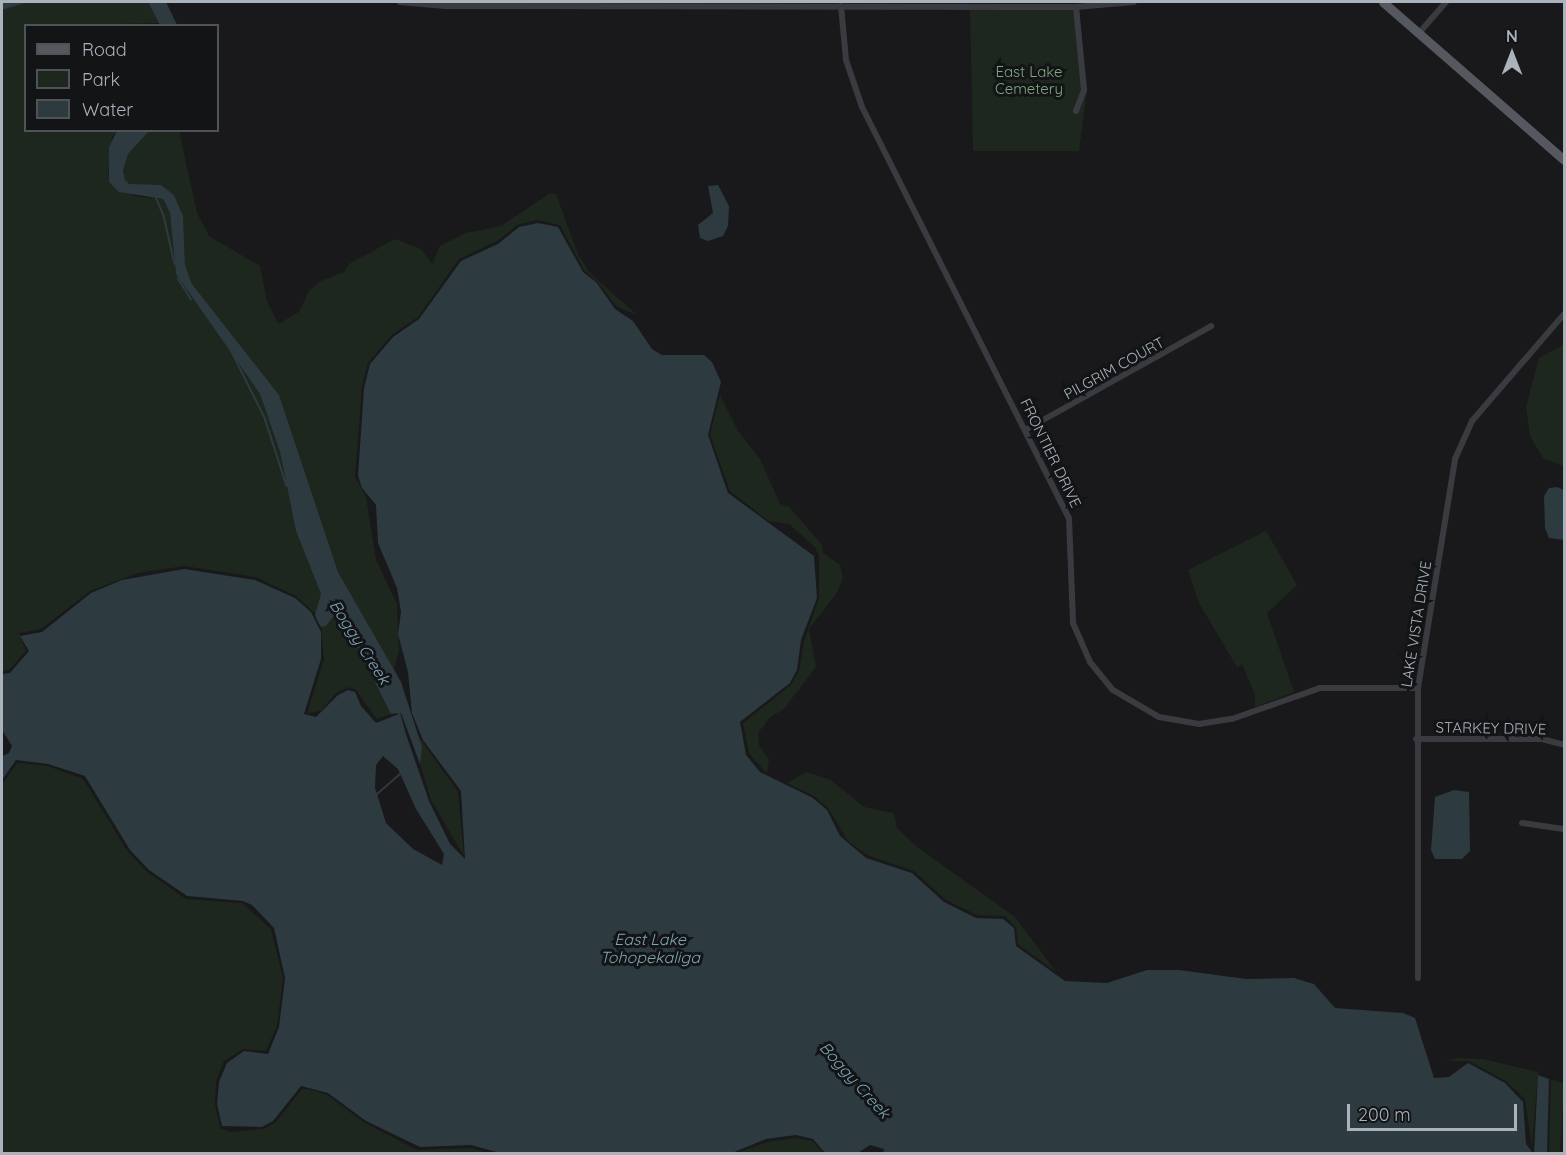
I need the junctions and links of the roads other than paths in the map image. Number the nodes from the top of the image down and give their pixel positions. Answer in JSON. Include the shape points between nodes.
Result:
{"nodes":[{"id":1,"x":400,"y":2,"type":"edge"},
{"id":2,"x":1134,"y":2,"type":"edge"},
{"id":3,"x":1383,"y":2,"type":"edge"},
{"id":4,"x":1446,"y":2,"type":"edge"},
{"id":5,"x":842,"y":6,"type":"junction"},
{"id":6,"x":1076,"y":7,"type":"junction"},
{"id":7,"x":1419,"y":33,"type":"junction"},
{"id":8,"x":1076,"y":111,"type":"dead end"},
{"id":9,"x":1564,"y":160,"type":"edge"},
{"id":10,"x":1564,"y":314,"type":"edge"},
{"id":11,"x":1211,"y":326,"type":"dead end"},
{"id":12,"x":1027,"y":429,"type":"junction"},
{"id":13,"x":1418,"y":688,"type":"junction"},
{"id":14,"x":1416,"y":739,"type":"junction"},
{"id":15,"x":1564,"y":745,"type":"edge"},
{"id":16,"x":1522,"y":823,"type":"dead end"},
{"id":17,"x":1564,"y":829,"type":"edge"},
{"id":18,"x":1418,"y":978,"type":"dead end"}],
"edges":[{"from":1,"to":5,"type":"street","via":[[445,6]]},
{"from":2,"to":6,"type":"street"},
{"from":3,"to":7,"type":"main road"},
{"from":4,"to":7,"type":"street"},
{"from":5,"to":6,"type":"street"},
{"from":5,"to":12,"type":"street","name":"FRONTIER DRIVE","via":[[846,60],[862,107]]},
{"from":6,"to":8,"type":"street","via":[[1084,90]]},
{"from":7,"to":9,"type":"main road"},
{"from":10,"to":13,"type":"street","name":"LAKE VISTA DRIVE","via":[[1498,388],[1462,439],[1455,459]]},
{"from":11,"to":12,"type":"street","name":"PILGRIM COURT"},
{"from":12,"to":13,"type":"street","name":"FRONTIER DRIVE","via":[[1069,518],[1072,623],[1089,662],[1113,690],[1139,708],[1160,717],[1199,724],[1232,719],[1301,692],[1330,687]]},
{"from":13,"to":14,"type":"street","name":"LAKE VISTA DRIVE"},
{"from":14,"to":15,"type":"street","name":"STARKEY DRIVE","via":[[1542,739]]},
{"from":14,"to":18,"type":"street","name":"LAKE VISTA DRIVE"},
{"from":16,"to":17,"type":"street"}]}
